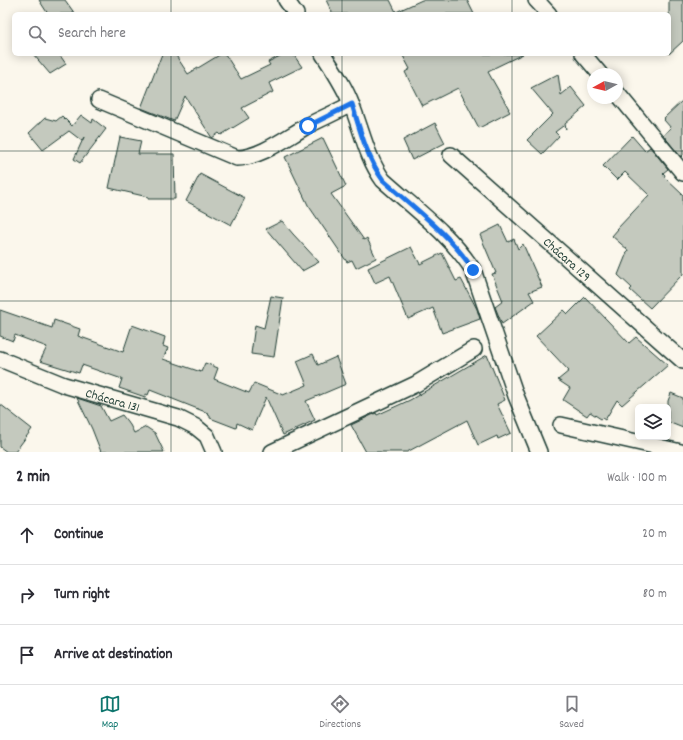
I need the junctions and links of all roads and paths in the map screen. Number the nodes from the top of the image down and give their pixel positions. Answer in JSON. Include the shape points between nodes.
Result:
{"nodes":[{"id":1,"x":286,"y":0,"type":"edge"},
{"id":2,"x":536,"y":0,"type":"edge"},
{"id":3,"x":295,"y":12,"type":"edge"},
{"id":4,"x":546,"y":12,"type":"edge"},
{"id":5,"x":324,"y":56,"type":"edge"},
{"id":6,"x":585,"y":56,"type":"edge"},
{"id":7,"x":595,"y":68,"type":"edge"},
{"id":8,"x":99,"y":100,"type":"dead end"},
{"id":9,"x":623,"y":100,"type":"edge"},
{"id":10,"x":352,"y":104,"type":"junction"},
{"id":11,"x":452,"y":155,"type":"dead end"},
{"id":12,"x":683,"y":173,"type":"edge"},
{"id":13,"x":474,"y":349,"type":"dead end"},
{"id":14,"x":0,"y":359,"type":"edge"},
{"id":15,"x":683,"y":361,"type":"edge"},
{"id":16,"x":561,"y":425,"type":"dead end"},
{"id":17,"x":214,"y":452,"type":"edge"},
{"id":18,"x":272,"y":452,"type":"edge"},
{"id":19,"x":539,"y":452,"type":"edge"},
{"id":20,"x":680,"y":452,"type":"edge"}],
"edges":[{"from":1,"to":3,"type":"street"},
{"from":2,"to":4,"type":"street"},
{"from":5,"to":10,"type":"street"},
{"from":6,"to":7,"type":"street"},
{"from":8,"to":10,"type":"street","via":[[237,158],[260,152]]},
{"from":9,"to":12,"type":"street"},
{"from":10,"to":19,"type":"street","via":[[372,164],[383,180],[451,241],[473,270],[516,396]]},
{"from":11,"to":15,"type":"street","name":"Chácara 129"},
{"from":13,"to":18,"type":"street","via":[[416,384]]},
{"from":14,"to":17,"type":"street","name":"Chácara 131","via":[[64,385],[178,418],[207,436]]},
{"from":16,"to":20,"type":"street"}]}
